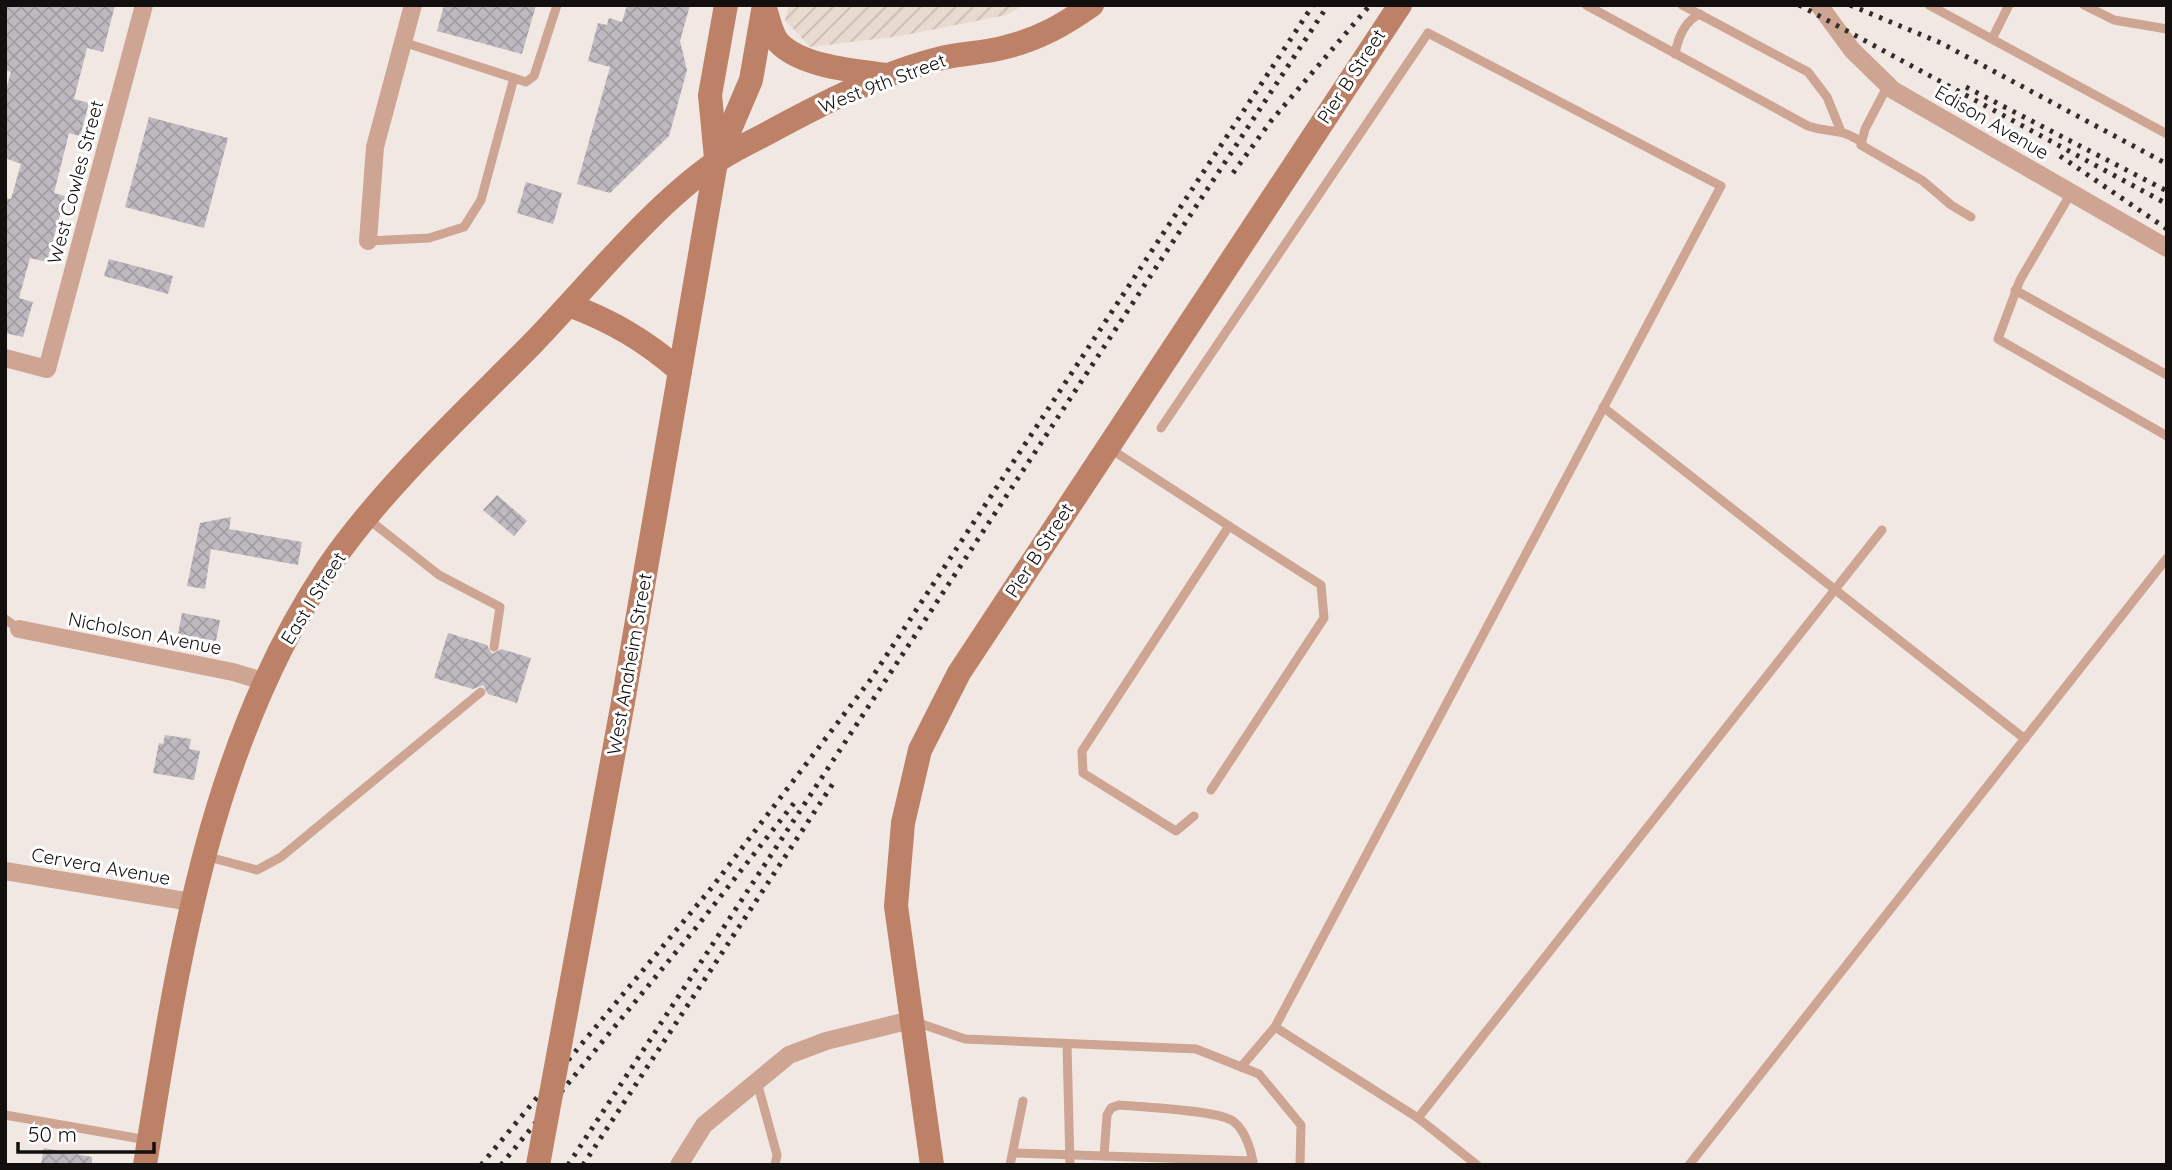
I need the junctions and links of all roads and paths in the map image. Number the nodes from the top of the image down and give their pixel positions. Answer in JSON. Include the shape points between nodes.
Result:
{"nodes":[{"id":1,"x":144,"y":5,"type":"edge"},
{"id":2,"x":413,"y":5,"type":"edge"},
{"id":3,"x":557,"y":5,"type":"edge"},
{"id":4,"x":726,"y":5,"type":"edge"},
{"id":5,"x":1092,"y":5,"type":"edge"},
{"id":6,"x":1400,"y":5,"type":"edge"},
{"id":7,"x":1586,"y":5,"type":"edge"},
{"id":8,"x":1682,"y":5,"type":"edge"},
{"id":9,"x":1819,"y":5,"type":"edge"},
{"id":10,"x":1928,"y":5,"type":"edge"},
{"id":11,"x":2009,"y":5,"type":"edge"},
{"id":12,"x":2084,"y":5,"type":"edge"},
{"id":13,"x":764,"y":6,"type":"edge"},
{"id":14,"x":1700,"y":14,"type":"junction"},
{"id":15,"x":2167,"y":29,"type":"edge"},
{"id":16,"x":1992,"y":39,"type":"junction"},
{"id":17,"x":403,"y":42,"type":"junction"},
{"id":18,"x":1675,"y":54,"type":"junction"},
{"id":19,"x":892,"y":76,"type":"junction"},
{"id":20,"x":514,"y":78,"type":"junction"},
{"id":21,"x":1888,"y":85,"type":"junction"},
{"id":22,"x":1840,"y":129,"type":"junction"},
{"id":23,"x":2167,"y":134,"type":"edge"},
{"id":24,"x":1860,"y":141,"type":"junction"},
{"id":25,"x":716,"y":162,"type":"junction"},
{"id":26,"x":2071,"y":192,"type":"junction"},
{"id":27,"x":1971,"y":217,"type":"dead end"},
{"id":28,"x":368,"y":241,"type":"joint"},
{"id":29,"x":2167,"y":248,"type":"edge"},
{"id":30,"x":2015,"y":290,"type":"junction"},
{"id":31,"x":569,"y":305,"type":"junction"},
{"id":32,"x":5,"y":358,"type":"edge"},
{"id":33,"x":680,"y":371,"type":"junction"},
{"id":34,"x":2167,"y":374,"type":"edge"},
{"id":35,"x":1603,"y":407,"type":"junction"},
{"id":36,"x":1161,"y":428,"type":"dead end"},
{"id":37,"x":2167,"y":436,"type":"edge"},
{"id":38,"x":1107,"y":447,"type":"junction"},
{"id":39,"x":368,"y":519,"type":"junction"},
{"id":40,"x":1229,"y":526,"type":"junction"},
{"id":41,"x":1882,"y":530,"type":"dead end"},
{"id":42,"x":2167,"y":558,"type":"edge"},
{"id":43,"x":1836,"y":590,"type":"junction"},
{"id":44,"x":12,"y":624,"type":"edge"},
{"id":45,"x":494,"y":647,"type":"dead end"},
{"id":46,"x":263,"y":681,"type":"junction"},
{"id":47,"x":481,"y":692,"type":"dead end"},
{"id":48,"x":2025,"y":738,"type":"junction"},
{"id":49,"x":1211,"y":790,"type":"dead end"},
{"id":50,"x":1194,"y":816,"type":"dead end"},
{"id":51,"x":203,"y":856,"type":"junction"},
{"id":52,"x":5,"y":871,"type":"edge"},
{"id":53,"x":191,"y":902,"type":"junction"},
{"id":54,"x":911,"y":1020,"type":"junction"},
{"id":55,"x":1275,"y":1027,"type":"junction"},
{"id":56,"x":1067,"y":1045,"type":"junction"},
{"id":57,"x":1241,"y":1067,"type":"junction"},
{"id":58,"x":756,"y":1081,"type":"junction"},
{"id":59,"x":1023,"y":1101,"type":"dead end"},
{"id":60,"x":5,"y":1115,"type":"edge"},
{"id":61,"x":1418,"y":1118,"type":"junction"},
{"id":62,"x":149,"y":1140,"type":"junction"},
{"id":63,"x":1013,"y":1153,"type":"junction"},
{"id":64,"x":1104,"y":1156,"type":"junction"},
{"id":65,"x":1070,"y":1160,"type":"edge"},
{"id":66,"x":1253,"y":1163,"type":"edge"},
{"id":67,"x":145,"y":1165,"type":"edge"},
{"id":68,"x":538,"y":1165,"type":"edge"},
{"id":69,"x":679,"y":1165,"type":"edge"},
{"id":70,"x":775,"y":1165,"type":"edge"},
{"id":71,"x":932,"y":1165,"type":"edge"},
{"id":72,"x":1010,"y":1165,"type":"edge"},
{"id":73,"x":1300,"y":1165,"type":"edge"},
{"id":74,"x":1477,"y":1165,"type":"edge"},
{"id":75,"x":1689,"y":1165,"type":"edge"}],
"edges":[{"from":1,"to":32,"type":"street","name":"West Cowles Street","via":[[47,369]]},
{"from":2,"to":17,"type":"street"},
{"from":3,"to":20,"type":"lane","via":[[534,76],[526,82]]},
{"from":4,"to":25,"type":"main road","name":"West Anaheim Street","via":[[710,95]]},
{"from":5,"to":19,"type":"main road","name":"West 9th Street","via":[[1055,30],[1007,47],[941,58]]},
{"from":6,"to":38,"type":"main road","name":"Pier B Street"},
{"from":7,"to":18,"type":"lane"},
{"from":8,"to":14,"type":"lane"},
{"from":9,"to":21,"type":"street","name":"Edison Avenue","via":[[1852,50]]},
{"from":10,"to":16,"type":"lane"},
{"from":11,"to":16,"type":"lane"},
{"from":12,"to":15,"type":"lane","via":[[2114,20]]},
{"from":13,"to":19,"type":"main road","via":[[778,42],[808,60]]},
{"from":13,"to":25,"type":"main road","name":"West Anaheim Street","via":[[751,80]]},
{"from":14,"to":18,"type":"lane","via":[[1688,22]]},
{"from":14,"to":22,"type":"lane","via":[[1808,72],[1827,97]]},
{"from":16,"to":23,"type":"lane"},
{"from":17,"to":20,"type":"lane"},
{"from":17,"to":28,"type":"street","via":[[375,147]]},
{"from":18,"to":22,"type":"lane","via":[[1808,126]]},
{"from":19,"to":25,"type":"main road","name":"West 9th Street","via":[[826,101]]},
{"from":20,"to":28,"type":"lane","via":[[481,200],[464,227],[429,238]]},
{"from":21,"to":24,"type":"lane"},
{"from":21,"to":26,"type":"street","name":"Edison Avenue"},
{"from":22,"to":24,"type":"lane"},
{"from":24,"to":27,"type":"lane","via":[[1864,149],[1923,181]]},
{"from":25,"to":31,"type":"main road","name":"East I Street","via":[[659,211]]},
{"from":25,"to":33,"type":"main road","name":"West Anaheim Street"},
{"from":26,"to":29,"type":"street","name":"Edison Avenue"},
{"from":26,"to":30,"type":"lane"},
{"from":30,"to":34,"type":"lane"},
{"from":30,"to":37,"type":"lane","via":[[1998,339]]},
{"from":31,"to":33,"type":"main road","via":[[636,336]]},
{"from":31,"to":39,"type":"main road","name":"East I Street","via":[[420,458]]},
{"from":33,"to":68,"type":"main road","name":"West Anaheim Street","bridge":true},
{"from":35,"to":36,"type":"lane","via":[[1721,186],[1428,33]]},
{"from":35,"to":43,"type":"lane"},
{"from":35,"to":55,"type":"lane"},
{"from":38,"to":40,"type":"lane"},
{"from":38,"to":54,"type":"main road","name":"Pier B Street","via":[[958,673],[920,750],[903,823],[896,906]]},
{"from":39,"to":45,"type":"lane","via":[[439,575],[500,607]]},
{"from":39,"to":46,"type":"main road","name":"East I Street","via":[[329,566]]},
{"from":40,"to":49,"type":"lane","via":[[1321,586],[1324,618]]},
{"from":40,"to":50,"type":"lane","via":[[1082,751],[1083,773],[1176,831]]},
{"from":41,"to":43,"type":"lane"},
{"from":42,"to":48,"type":"lane"},
{"from":43,"to":48,"type":"lane"},
{"from":43,"to":61,"type":"lane"},
{"from":44,"to":46,"type":"street","name":"Nicholson Avenue"},
{"from":46,"to":51,"type":"main road","name":"East I Street"},
{"from":47,"to":51,"type":"lane","via":[[281,857],[257,870]]},
{"from":48,"to":75,"type":"lane"},
{"from":51,"to":53,"type":"main road","name":"East I Street"},
{"from":52,"to":53,"type":"street","name":"Cervera Avenue"},
{"from":53,"to":62,"type":"main road","name":"East I Street"},
{"from":54,"to":56,"type":"lane","via":[[965,1039]]},
{"from":54,"to":58,"type":"street","via":[[789,1055]]},
{"from":54,"to":71,"type":"main road","name":"Pier B Street"},
{"from":55,"to":57,"type":"lane"},
{"from":55,"to":61,"type":"lane"},
{"from":56,"to":57,"type":"lane","via":[[1196,1049]]},
{"from":56,"to":65,"type":"lane"},
{"from":57,"to":73,"type":"lane","via":[[1259,1074],[1301,1125]]},
{"from":58,"to":69,"type":"street","via":[[704,1125]]},
{"from":58,"to":70,"type":"lane"},
{"from":59,"to":63,"type":"lane"},
{"from":60,"to":62,"type":"lane"},
{"from":61,"to":74,"type":"lane"},
{"from":62,"to":67,"type":"main road","name":"East I Street"},
{"from":63,"to":65,"type":"lane"},
{"from":63,"to":72,"type":"lane"},
{"from":64,"to":65,"type":"lane"},
{"from":64,"to":66,"type":"lane"},
{"from":64,"to":66,"type":"lane","via":[[1107,1115],[1119,1105],[1232,1121],[1245,1137]]}]}
